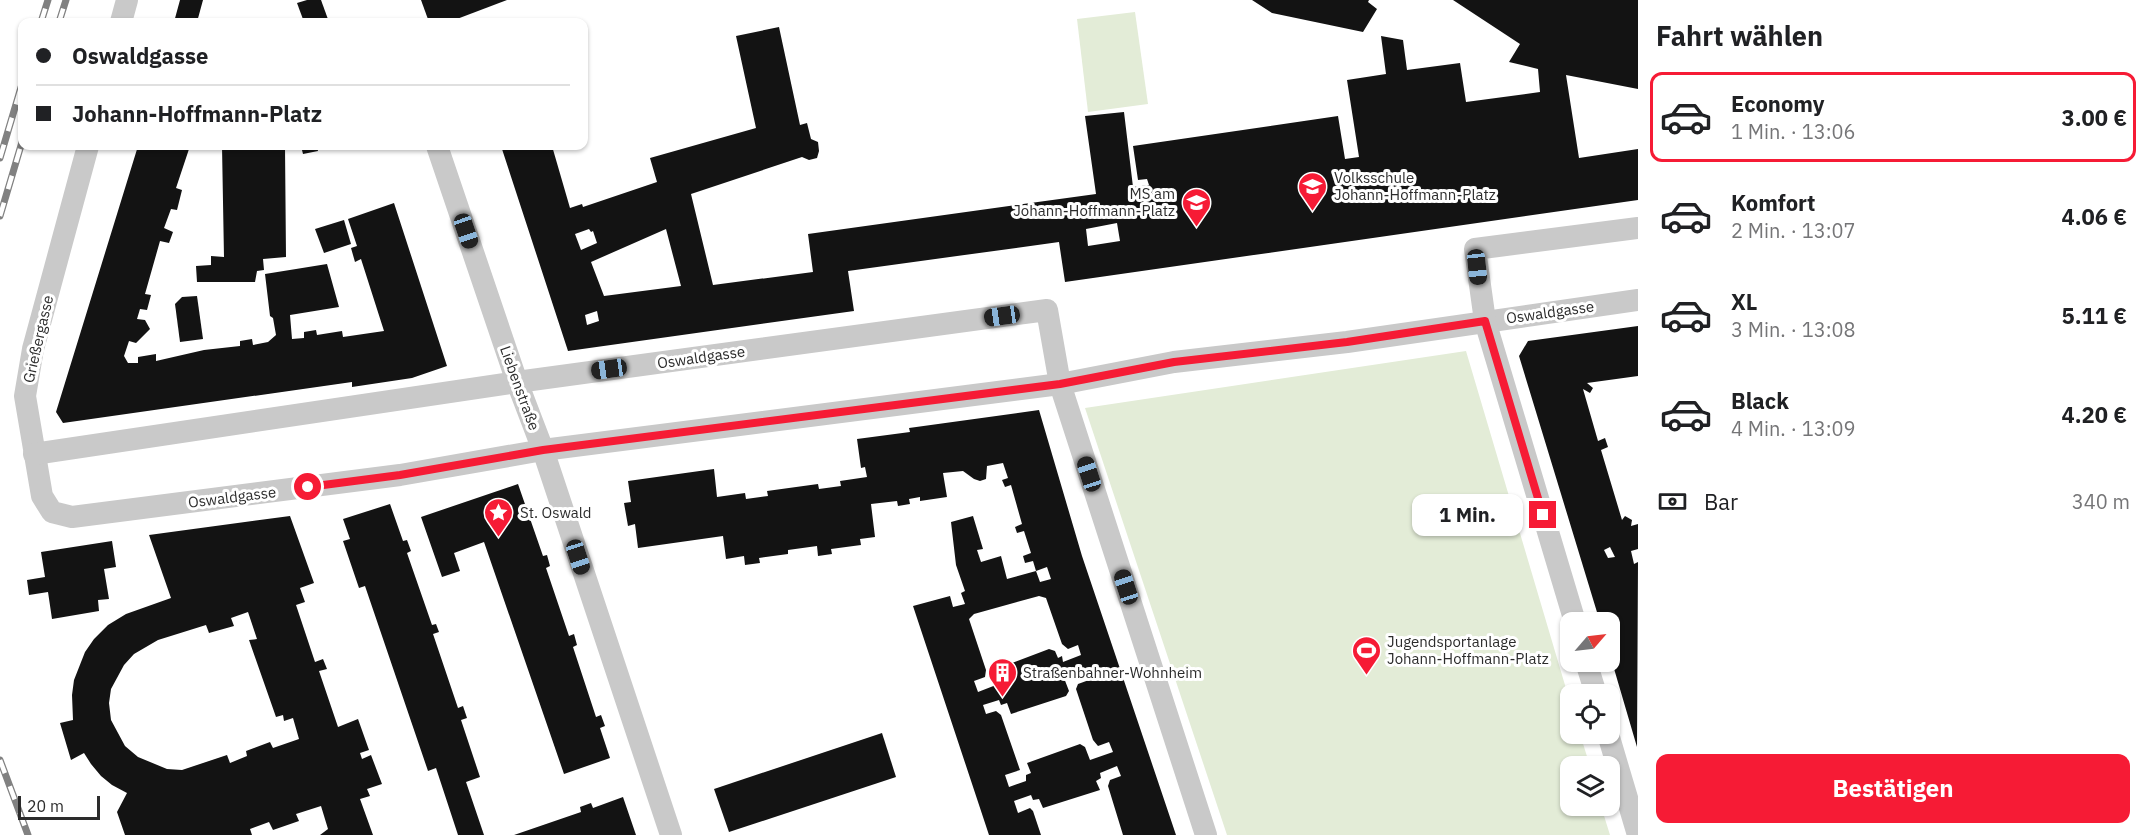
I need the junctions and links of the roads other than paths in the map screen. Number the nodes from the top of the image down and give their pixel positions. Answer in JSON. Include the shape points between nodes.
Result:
{"nodes":[{"id":1,"x":127,"y":0,"type":"edge"},
{"id":2,"x":122,"y":18,"type":"edge"},
{"id":3,"x":87,"y":150,"type":"edge"},
{"id":4,"x":437,"y":150,"type":"edge"},
{"id":5,"x":1638,"y":228,"type":"edge"},
{"id":6,"x":1638,"y":300,"type":"edge"},
{"id":7,"x":1485,"y":321,"type":"junction"},
{"id":8,"x":517,"y":382,"type":"junction"},
{"id":9,"x":1060,"y":384,"type":"junction"},
{"id":10,"x":543,"y":450,"type":"junction"},
{"id":11,"x":34,"y":453,"type":"junction"},
{"id":12,"x":72,"y":517,"type":"joint"},
{"id":13,"x":1572,"y":612,"type":"edge"},
{"id":14,"x":1611,"y":744,"type":"edge"},
{"id":15,"x":671,"y":835,"type":"edge"},
{"id":16,"x":1206,"y":835,"type":"edge"},
{"id":17,"x":1638,"y":835,"type":"edge"}],
"edges":[{"from":1,"to":2,"type":"street"},
{"from":3,"to":11,"type":"street","name":"Grießergasse","via":[[33,349],[25,396]]},
{"from":4,"to":8,"type":"street","name":"Liebenstraße"},
{"from":5,"to":7,"type":"street","via":[[1475,249]]},
{"from":6,"to":7,"type":"street","name":"Oswaldgasse"},
{"from":7,"to":9,"type":"street","name":"Oswaldgasse","via":[[1174,362]]},
{"from":7,"to":13,"type":"street"},
{"from":8,"to":9,"type":"street","name":"Oswaldgasse","via":[[1047,310]]},
{"from":8,"to":10,"type":"street","name":"Liebenstraße"},
{"from":8,"to":11,"type":"street","name":"Oswaldgasse"},
{"from":9,"to":10,"type":"street","name":"Oswaldgasse"},
{"from":9,"to":16,"type":"street"},
{"from":10,"to":12,"type":"street","name":"Oswaldgasse","via":[[400,475]]},
{"from":10,"to":15,"type":"street","name":"Liebenstraße"},
{"from":11,"to":12,"type":"street","name":"Grießergasse","via":[[42,496],[52,512]]},
{"from":14,"to":17,"type":"street"}]}
